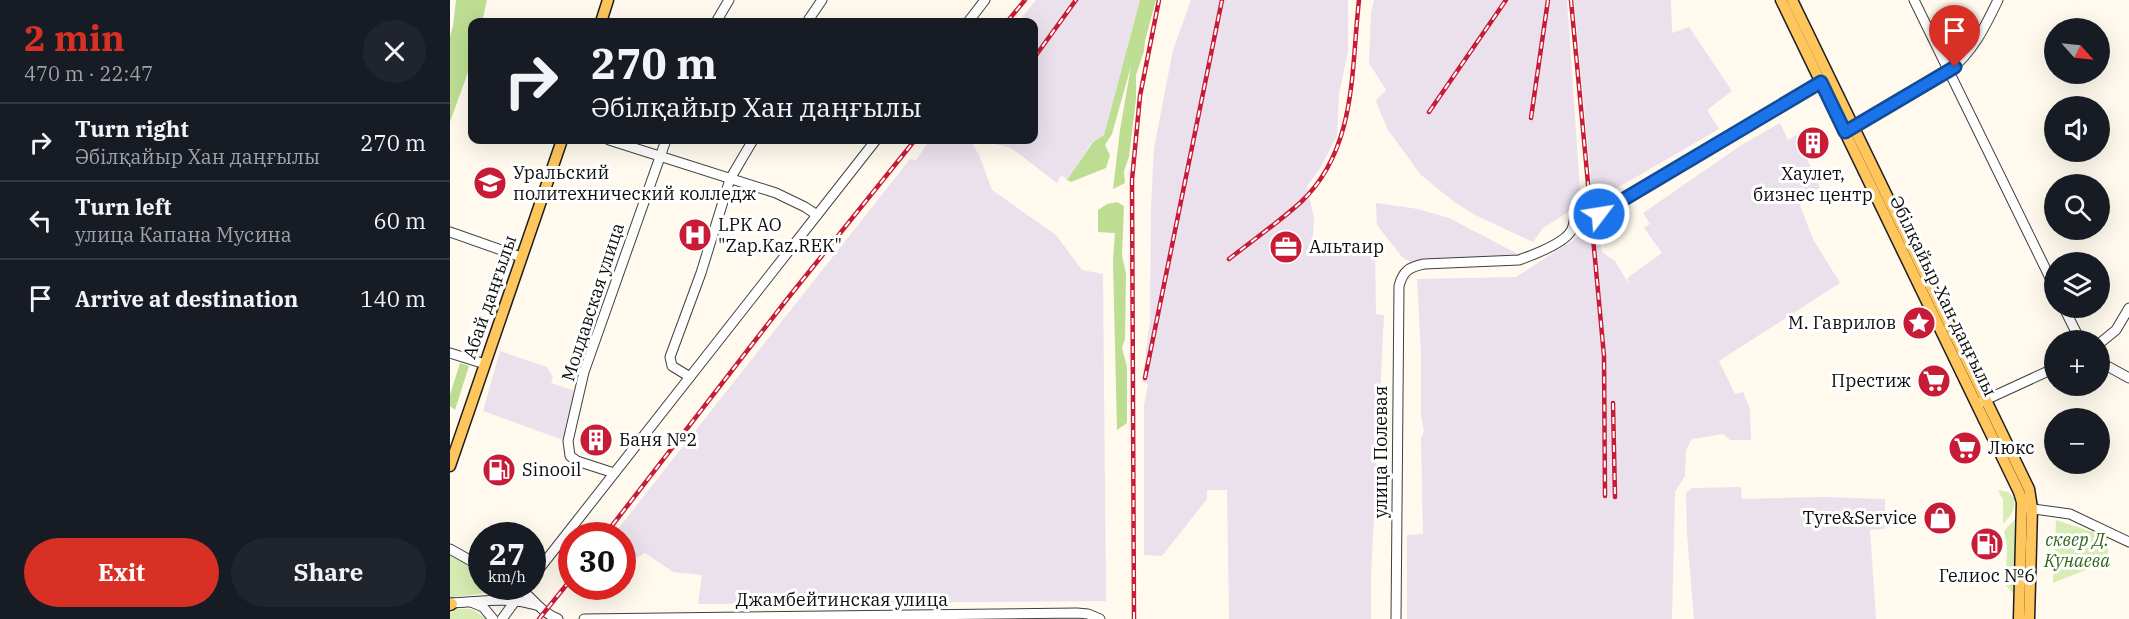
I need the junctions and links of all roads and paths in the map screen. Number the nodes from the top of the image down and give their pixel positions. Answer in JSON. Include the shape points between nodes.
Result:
{"nodes":[{"id":1,"x":608,"y":0,"type":"edge"},
{"id":2,"x":729,"y":0,"type":"edge"},
{"id":3,"x":822,"y":0,"type":"edge"},
{"id":4,"x":985,"y":0,"type":"edge"},
{"id":5,"x":1781,"y":0,"type":"edge"},
{"id":6,"x":1792,"y":0,"type":"edge"},
{"id":7,"x":1914,"y":0,"type":"edge"},
{"id":8,"x":1998,"y":0,"type":"edge"},
{"id":9,"x":602,"y":18,"type":"edge"},
{"id":10,"x":718,"y":18,"type":"edge"},
{"id":11,"x":810,"y":18,"type":"edge"},
{"id":12,"x":971,"y":18,"type":"edge"},
{"id":13,"x":1949,"y":71,"type":"junction"},
{"id":14,"x":1826,"y":80,"type":"junction"},
{"id":15,"x":1849,"y":129,"type":"junction"},
{"id":16,"x":561,"y":144,"type":"edge"},
{"id":17,"x":622,"y":144,"type":"edge"},
{"id":18,"x":664,"y":144,"type":"edge"},
{"id":19,"x":751,"y":144,"type":"edge"},
{"id":20,"x":873,"y":144,"type":"edge"},
{"id":21,"x":660,"y":156,"type":"junction"},
{"id":22,"x":730,"y":179,"type":"junction"},
{"id":23,"x":1575,"y":211,"type":"dead end"},
{"id":24,"x":1599,"y":214,"type":"dead end"},
{"id":25,"x":817,"y":215,"type":"junction"},
{"id":26,"x":450,"y":232,"type":"edge"},
{"id":27,"x":521,"y":257,"type":"junction"},
{"id":28,"x":2044,"y":265,"type":"edge"},
{"id":29,"x":2129,"y":308,"type":"edge"},
{"id":30,"x":2110,"y":335,"type":"edge"},
{"id":31,"x":450,"y":353,"type":"edge"},
{"id":32,"x":485,"y":364,"type":"junction"},
{"id":33,"x":2110,"y":368,"type":"edge"},
{"id":34,"x":2044,"y":373,"type":"edge"},
{"id":35,"x":690,"y":377,"type":"junction"},
{"id":36,"x":2129,"y":378,"type":"edge"},
{"id":37,"x":1982,"y":402,"type":"junction"},
{"id":38,"x":450,"y":466,"type":"edge"},
{"id":39,"x":614,"y":473,"type":"junction"},
{"id":40,"x":2027,"y":508,"type":"junction"},
{"id":41,"x":2129,"y":542,"type":"edge"},
{"id":42,"x":450,"y":549,"type":"edge"},
{"id":43,"x":468,"y":559,"type":"edge"},
{"id":44,"x":546,"y":560,"type":"edge"},
{"id":45,"x":492,"y":600,"type":"edge"},
{"id":46,"x":515,"y":600,"type":"edge"},
{"id":47,"x":519,"y":600,"type":"edge"},
{"id":48,"x":532,"y":600,"type":"edge"},
{"id":49,"x":469,"y":601,"type":"junction"},
{"id":50,"x":451,"y":604,"type":"edge"},
{"id":51,"x":536,"y":605,"type":"junction"},
{"id":52,"x":962,"y":617,"type":"edge"},
{"id":53,"x":554,"y":618,"type":"edge"},
{"id":54,"x":694,"y":618,"type":"edge"},
{"id":55,"x":828,"y":618,"type":"edge"},
{"id":56,"x":493,"y":619,"type":"edge"},
{"id":57,"x":502,"y":619,"type":"edge"},
{"id":58,"x":584,"y":619,"type":"edge"},
{"id":59,"x":1100,"y":619,"type":"edge"},
{"id":60,"x":1396,"y":619,"type":"edge"},
{"id":61,"x":2019,"y":619,"type":"edge"},
{"id":62,"x":2029,"y":619,"type":"edge"}],
"edges":[{"from":1,"to":9,"type":"main road"},
{"from":2,"to":10,"type":"street"},
{"from":3,"to":11,"type":"street"},
{"from":4,"to":12,"type":"street"},
{"from":5,"to":14,"type":"main road","name":"Әбілқайыр Хан даңғылы"},
{"from":6,"to":14,"type":"main road","name":"Әбілқайыр Хан даңғылы"},
{"from":7,"to":13,"type":"street"},
{"from":8,"to":13,"type":"street","via":[[1968,55]]},
{"from":13,"to":15,"type":"street"},
{"from":13,"to":28,"type":"street"},
{"from":14,"to":15,"type":"main road","name":"Әбілқайыр Хан даңғылы"},
{"from":14,"to":24,"type":"street"},
{"from":15,"to":37,"type":"main road","name":"Әбілқайыр Хан даңғылы"},
{"from":16,"to":27,"type":"main road","name":"Абай даңғылы"},
{"from":17,"to":21,"type":"street"},
{"from":18,"to":21,"type":"street","name":"Молдавская улица"},
{"from":19,"to":22,"type":"street"},
{"from":20,"to":25,"type":"street"},
{"from":21,"to":22,"type":"street"},
{"from":21,"to":39,"type":"street","name":"Молдавская улица","via":[[584,372],[568,441],[570,456]]},
{"from":22,"to":25,"type":"street","via":[[776,193]]},
{"from":22,"to":35,"type":"street","via":[[670,357],[672,366]]},
{"from":23,"to":60,"type":"street","name":"улица Полевая","via":[[1566,237],[1519,260],[1412,266],[1406,270],[1399,286]]},
{"from":25,"to":35,"type":"street"},
{"from":26,"to":27,"type":"street"},
{"from":27,"to":32,"type":"main road","name":"Абай даңғылы"},
{"from":29,"to":30,"type":"street"},
{"from":31,"to":32,"type":"street"},
{"from":32,"to":38,"type":"main road","name":"Абай даңғылы"},
{"from":33,"to":36,"type":"street"},
{"from":34,"to":37,"type":"street"},
{"from":35,"to":39,"type":"street"},
{"from":37,"to":40,"type":"main road","name":"Әбілқайыр Хан даңғылы","via":[[2029,489]]},
{"from":39,"to":44,"type":"street"},
{"from":40,"to":41,"type":"street","via":[[2070,514]]},
{"from":40,"to":61,"type":"main road","name":"Әбілқайыр Хан даңғылы"},
{"from":40,"to":62,"type":"main road","name":"Әбілқайыр Хан даңғылы"},
{"from":42,"to":43,"type":"street"},
{"from":45,"to":49,"type":"street"},
{"from":46,"to":57,"type":"street"},
{"from":47,"to":51,"type":"street"},
{"from":48,"to":51,"type":"street"},
{"from":49,"to":50,"type":"street"},
{"from":49,"to":56,"type":"street","via":[[483,607]]},
{"from":51,"to":53,"type":"street"},
{"from":52,"to":55,"type":"street","name":"Джамбейтинская улица"},
{"from":52,"to":59,"type":"street","name":"Джамбейтинская улица","via":[[1077,613]]},
{"from":54,"to":55,"type":"street","name":"Джамбейтинская улица"},
{"from":54,"to":58,"type":"street","name":"Джамбейтинская улица"}]}
